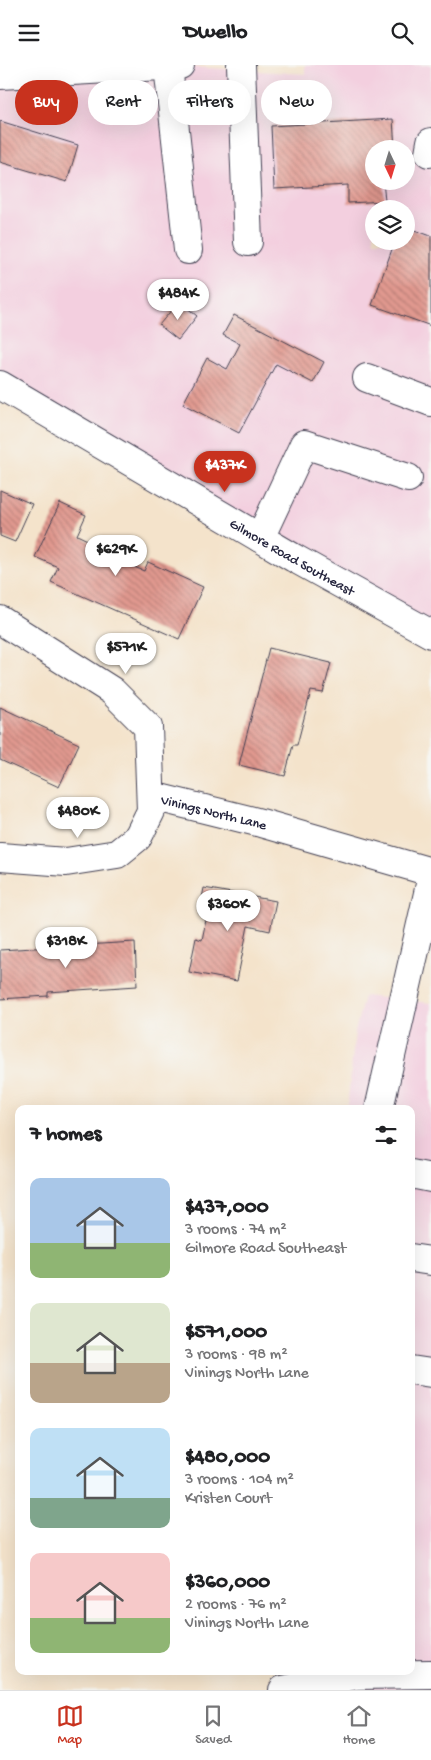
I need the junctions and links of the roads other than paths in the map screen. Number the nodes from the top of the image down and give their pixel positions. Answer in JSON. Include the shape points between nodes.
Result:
{"nodes":[{"id":1,"x":180,"y":65,"type":"edge"},
{"id":2,"x":241,"y":65,"type":"edge"},
{"id":3,"x":168,"y":66,"type":"edge"},
{"id":4,"x":0,"y":75,"type":"edge"},
{"id":5,"x":248,"y":242,"type":"dead end"},
{"id":6,"x":188,"y":250,"type":"dead end"},
{"id":7,"x":367,"y":378,"type":"dead end"},
{"id":8,"x":0,"y":385,"type":"edge"},
{"id":9,"x":431,"y":403,"type":"edge"},
{"id":10,"x":408,"y":478,"type":"dead end"},
{"id":11,"x":260,"y":538,"type":"junction"},
{"id":12,"x":0,"y":620,"type":"edge"},
{"id":13,"x":431,"y":635,"type":"edge"},
{"id":14,"x":152,"y":796,"type":"junction"},
{"id":15,"x":0,"y":857,"type":"edge"},
{"id":16,"x":431,"y":872,"type":"edge"},
{"id":17,"x":431,"y":880,"type":"edge"},
{"id":18,"x":380,"y":1105,"type":"edge"},
{"id":19,"x":415,"y":1175,"type":"edge"},
{"id":20,"x":431,"y":1178,"type":"edge"},
{"id":21,"x":415,"y":1259,"type":"edge"},
{"id":22,"x":431,"y":1261,"type":"edge"},
{"id":23,"x":415,"y":1371,"type":"edge"},
{"id":24,"x":431,"y":1373,"type":"edge"},
{"id":25,"x":415,"y":1674,"type":"edge"},
{"id":26,"x":431,"y":1674,"type":"edge"},
{"id":27,"x":357,"y":1675,"type":"edge"},
{"id":28,"x":301,"y":1684,"type":"edge"}],
"edges":[{"from":1,"to":3,"type":"street"},
{"from":2,"to":5,"type":"street"},
{"from":3,"to":4,"type":"street"},
{"from":3,"to":6,"type":"street"},
{"from":7,"to":9,"type":"street"},
{"from":8,"to":11,"type":"street","name":"Gilmore Road Southeast"},
{"from":10,"to":11,"type":"street","via":[[304,444]]},
{"from":11,"to":13,"type":"street","name":"Gilmore Road Southeast"},
{"from":12,"to":14,"type":"street","name":"Vinings North Lane","via":[[112,691],[148,727]]},
{"from":14,"to":15,"type":"street","via":[[151,811],[138,837],[118,854],[66,862]]},
{"from":14,"to":16,"type":"street","name":"Vinings North Lane","via":[[261,823]]},
{"from":17,"to":18,"type":"street"},
{"from":19,"to":20,"type":"street"},
{"from":21,"to":22,"type":"street"},
{"from":23,"to":24,"type":"street"},
{"from":25,"to":26,"type":"street"},
{"from":27,"to":28,"type":"street"}]}
